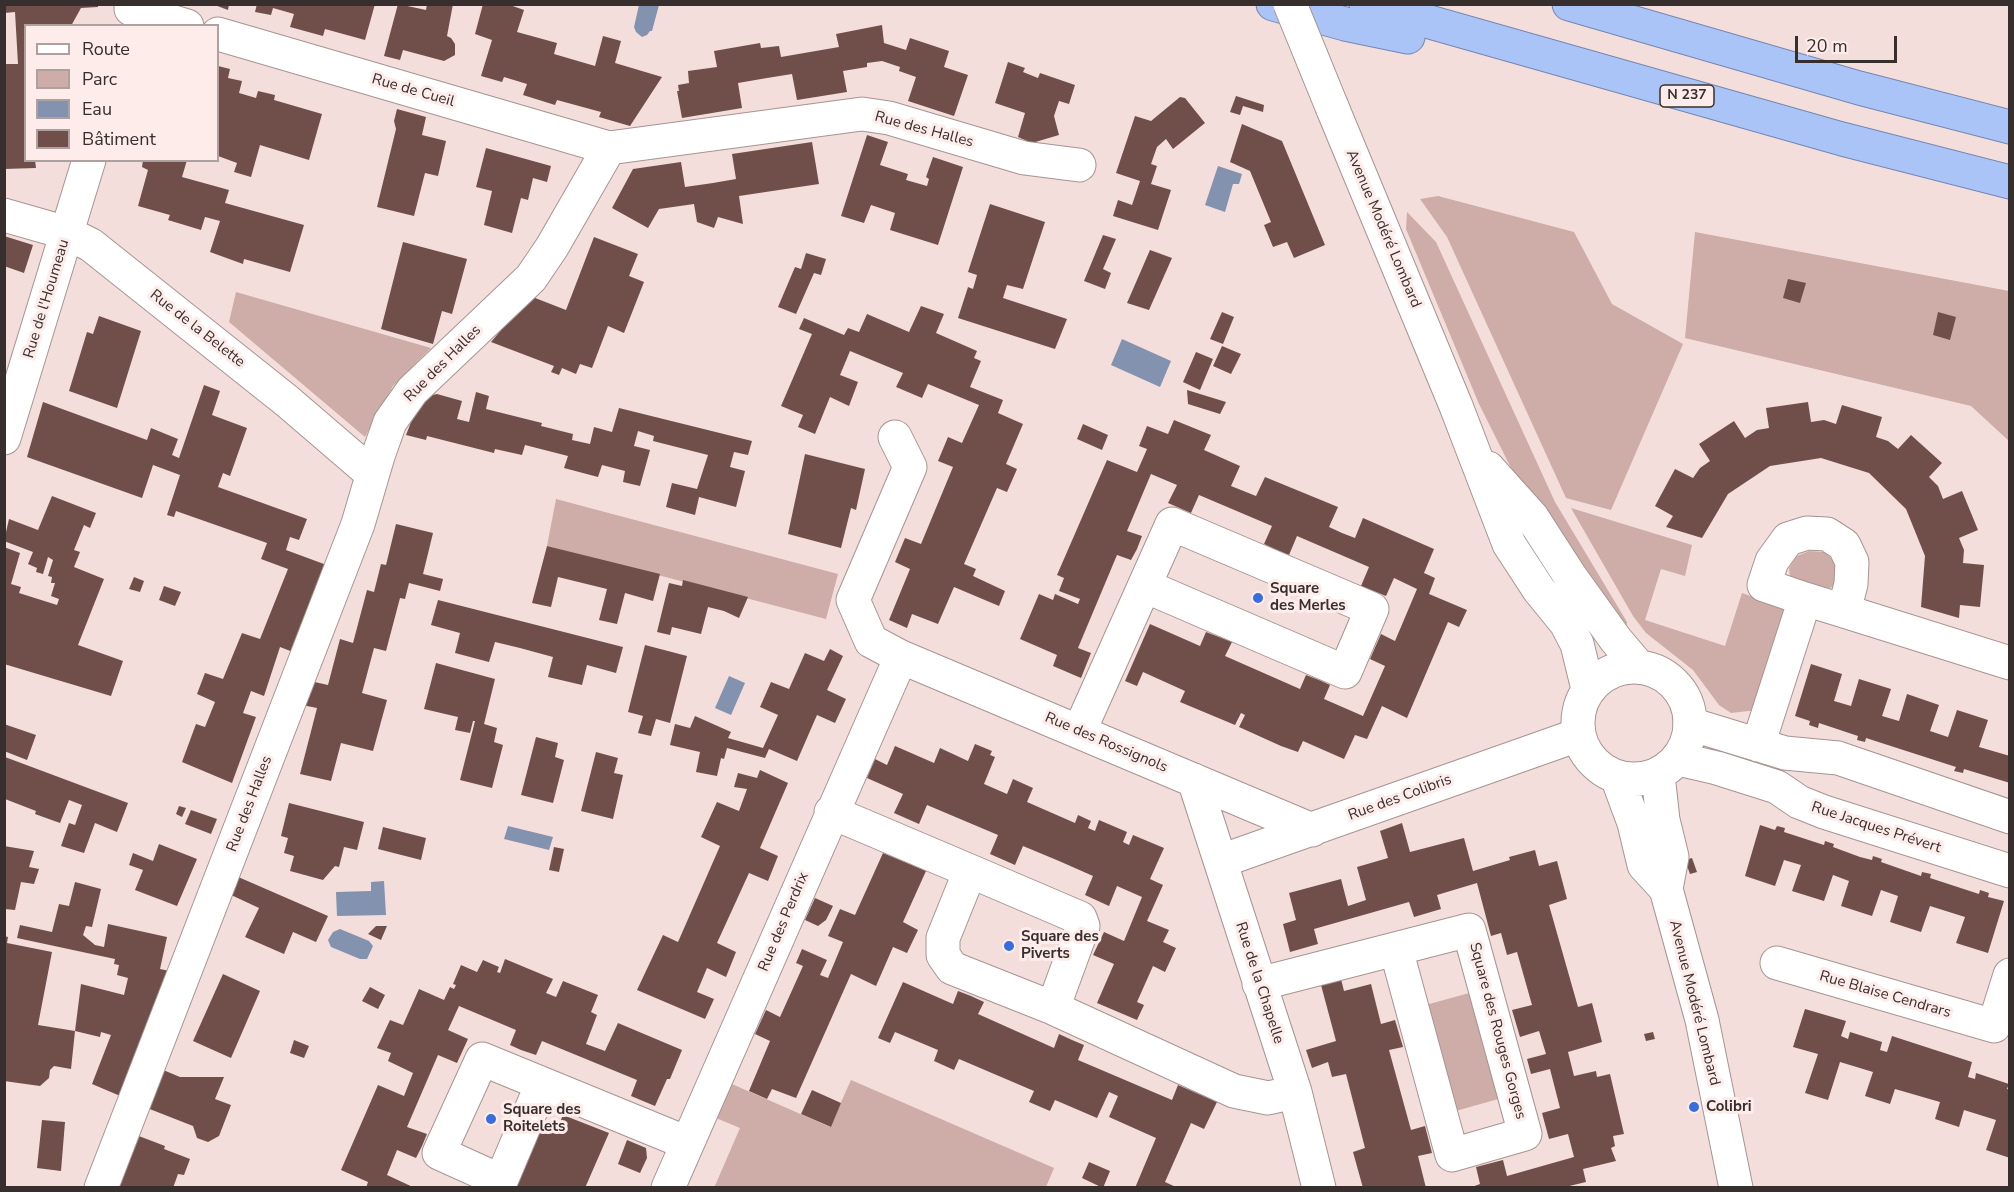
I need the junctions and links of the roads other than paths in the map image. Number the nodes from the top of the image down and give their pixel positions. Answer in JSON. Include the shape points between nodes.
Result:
{"nodes":[{"id":1,"x":1273,"y":4,"type":"edge"},
{"id":2,"x":1290,"y":4,"type":"edge"},
{"id":3,"x":1366,"y":4,"type":"edge"},
{"id":4,"x":1569,"y":4,"type":"edge"},
{"id":5,"x":130,"y":13,"type":"edge"},
{"id":6,"x":178,"y":24,"type":"edge"},
{"id":7,"x":219,"y":34,"type":"edge"},
{"id":8,"x":1631,"y":80,"type":"junction"},
{"id":9,"x":2010,"y":127,"type":"edge"},
{"id":10,"x":609,"y":148,"type":"junction"},
{"id":11,"x":88,"y":162,"type":"edge"},
{"id":12,"x":1079,"y":165,"type":"dead end"},
{"id":13,"x":2010,"y":182,"type":"edge"},
{"id":14,"x":4,"y":215,"type":"edge"},
{"id":15,"x":67,"y":233,"type":"junction"},
{"id":16,"x":895,"y":437,"type":"dead end"},
{"id":17,"x":4,"y":438,"type":"edge"},
{"id":18,"x":1475,"y":453,"type":"junction"},
{"id":19,"x":372,"y":474,"type":"junction"},
{"id":20,"x":1145,"y":586,"type":"junction"},
{"id":21,"x":1805,"y":599,"type":"junction"},
{"id":22,"x":1844,"y":611,"type":"junction"},
{"id":23,"x":901,"y":657,"type":"junction"},
{"id":24,"x":2010,"y":663,"type":"edge"},
{"id":25,"x":1639,"y":667,"type":"junction"},
{"id":26,"x":1588,"y":689,"type":"junction"},
{"id":27,"x":1690,"y":724,"type":"junction"},
{"id":28,"x":1079,"y":732,"type":"junction"},
{"id":29,"x":1578,"y":735,"type":"junction"},
{"id":30,"x":1758,"y":745,"type":"junction"},
{"id":31,"x":1668,"y":767,"type":"junction"},
{"id":32,"x":1617,"y":777,"type":"junction"},
{"id":33,"x":1194,"y":780,"type":"junction"},
{"id":34,"x":831,"y":812,"type":"junction"},
{"id":35,"x":2010,"y":817,"type":"edge"},
{"id":36,"x":1312,"y":830,"type":"junction"},
{"id":37,"x":1221,"y":861,"type":"junction"},
{"id":38,"x":970,"y":871,"type":"junction"},
{"id":39,"x":2010,"y":871,"type":"edge"},
{"id":40,"x":1666,"y":889,"type":"junction"},
{"id":41,"x":1396,"y":949,"type":"junction"},
{"id":42,"x":1777,"y":963,"type":"dead end"},
{"id":43,"x":2010,"y":975,"type":"edge"},
{"id":44,"x":1259,"y":984,"type":"junction"},
{"id":45,"x":1053,"y":1008,"type":"junction"},
{"id":46,"x":2002,"y":1034,"type":"edge"},
{"id":47,"x":542,"y":1084,"type":"dead end"},
{"id":48,"x":1294,"y":1092,"type":"junction"},
{"id":49,"x":687,"y":1143,"type":"junction"},
{"id":50,"x":101,"y":1188,"type":"edge"},
{"id":51,"x":668,"y":1188,"type":"edge"},
{"id":52,"x":1319,"y":1188,"type":"edge"},
{"id":53,"x":1736,"y":1188,"type":"edge"}],
"edges":[{"from":1,"to":8,"type":"highway","via":[[1345,24]]},
{"from":2,"to":18,"type":"street","name":"Avenue Modéré Lombard","bridge":true},
{"from":3,"to":8,"type":"highway","number":"N 237"},
{"from":4,"to":9,"type":"highway","via":[[1859,88]]},
{"from":5,"to":6,"type":"street"},
{"from":7,"to":10,"type":"street","name":"Rue de Cueil"},
{"from":8,"to":13,"type":"highway","number":"N 237"},
{"from":10,"to":12,"type":"street","name":"Rue des Halles","via":[[862,114],[889,118],[1024,158]]},
{"from":10,"to":19,"type":"street","name":"Rue des Halles","via":[[531,278],[412,391],[390,422]]},
{"from":11,"to":15,"type":"street","name":"Rue de l'Houmeau"},
{"from":14,"to":15,"type":"street","name":"Rue de la Belette"},
{"from":15,"to":17,"type":"street","name":"Rue de l'Houmeau"},
{"from":15,"to":19,"type":"street","name":"Rue de la Belette","via":[[91,245]]},
{"from":16,"to":23,"type":"street","name":"Rue des Rossignols","via":[[910,467],[853,600],[871,641]]},
{"from":18,"to":25,"type":"street","name":"Avenue Modéré Lombard","via":[[1532,516],[1570,576]]},
{"from":18,"to":26,"type":"street","name":"Avenue Modéré Lombard","via":[[1509,544],[1577,644]]},
{"from":19,"to":50,"type":"street","name":"Rue des Halles","via":[[358,524]]},
{"from":20,"to":20,"type":"street","via":[[1172,524],[1372,609],[1345,672]]},
{"from":20,"to":28,"type":"street"},
{"from":21,"to":22,"type":"street"},
{"from":21,"to":22,"type":"street","via":[[1764,585],[1772,561],[1788,539],[1807,533],[1827,534],[1844,545],[1852,562]]},
{"from":21,"to":30,"type":"street"},
{"from":22,"to":24,"type":"street"},
{"from":23,"to":28,"type":"street","name":"Rue des Rossignols"},
{"from":23,"to":34,"type":"street","name":"Rue des Perdrix"},
{"from":25,"to":26,"type":"street","via":[[1620,668],[1602,676]]},
{"from":25,"to":27,"type":"street","via":[[1655,671],[1681,692]]},
{"from":26,"to":29,"type":"street","via":[[1581,703]]},
{"from":27,"to":30,"type":"street"},
{"from":27,"to":31,"type":"street","via":[[1687,742]]},
{"from":28,"to":33,"type":"street","name":"Rue des Rossignols"},
{"from":29,"to":32,"type":"street","via":[[1591,760]]},
{"from":29,"to":36,"type":"street","name":"Rue des Colibris"},
{"from":30,"to":35,"type":"street","via":[[1785,753],[1838,758]]},
{"from":31,"to":32,"type":"street","via":[[1636,780]]},
{"from":31,"to":39,"type":"street","name":"Rue Jacques Prévert","via":[[1717,768],[1777,787],[1824,812]]},
{"from":31,"to":40,"type":"street","name":"Avenue Modéré Lombard","via":[[1663,820],[1672,857]]},
{"from":32,"to":40,"type":"street","name":"Avenue Modéré Lombard","via":[[1644,865]]},
{"from":33,"to":36,"type":"street","name":"Rue des Rossignols"},
{"from":33,"to":37,"type":"street","name":"Rue de la Chapelle"},
{"from":34,"to":38,"type":"street"},
{"from":34,"to":49,"type":"street","name":"Rue des Perdrix"},
{"from":36,"to":37,"type":"street","name":"Rue des Colibris"},
{"from":37,"to":44,"type":"street","name":"Rue de la Chapelle"},
{"from":38,"to":45,"type":"street","via":[[943,938],[942,955],[952,968]]},
{"from":38,"to":45,"type":"street","via":[[1080,918],[1083,926]]},
{"from":40,"to":53,"type":"street","name":"Avenue Modéré Lombard","via":[[1702,1020]]},
{"from":41,"to":41,"type":"street","name":"Square des Rouges Gorges","via":[[1469,930],[1525,1134],[1452,1155]]},
{"from":41,"to":44,"type":"street","name":"Square des Rouges Gorges"},
{"from":42,"to":46,"type":"street","name":"Rue Blaise Cendrars"},
{"from":43,"to":46,"type":"street","name":"Rue Blaise Cendrars"},
{"from":44,"to":48,"type":"street","name":"Rue de la Chapelle"},
{"from":45,"to":48,"type":"street","via":[[1234,1091],[1268,1098]]},
{"from":47,"to":49,"type":"street"},
{"from":48,"to":52,"type":"street","name":"Rue de la Chapelle"},
{"from":49,"to":51,"type":"street","name":"Rue des Perdrix"}]}
